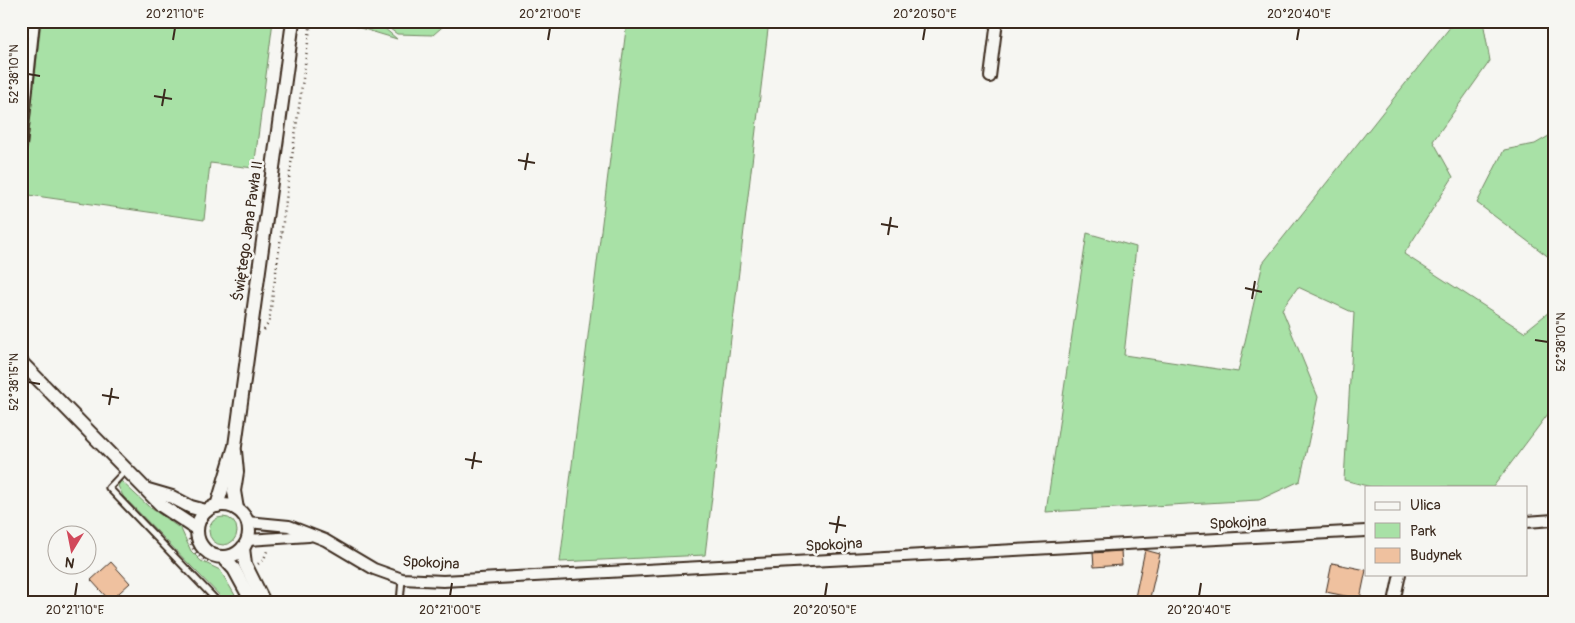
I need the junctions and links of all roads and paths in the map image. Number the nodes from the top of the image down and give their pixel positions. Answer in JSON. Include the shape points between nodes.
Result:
{"nodes":[{"id":1,"x":34,"y":21,"type":"edge"},
{"id":2,"x":293,"y":21,"type":"edge"},
{"id":3,"x":311,"y":21,"type":"edge"},
{"id":4,"x":997,"y":21,"type":"edge"},
{"id":5,"x":990,"y":77,"type":"dead end"},
{"id":6,"x":21,"y":146,"type":"edge"},
{"id":7,"x":262,"y":333,"type":"dead end"},
{"id":8,"x":21,"y":362,"type":"edge"},
{"id":9,"x":235,"y":446,"type":"junction"},
{"id":10,"x":126,"y":470,"type":"junction"},
{"id":11,"x":148,"y":490,"type":"junction"},
{"id":12,"x":211,"y":509,"type":"junction"},
{"id":13,"x":236,"y":509,"type":"junction"},
{"id":14,"x":1554,"y":520,"type":"edge"},
{"id":15,"x":247,"y":522,"type":"junction"},
{"id":16,"x":1528,"y":522,"type":"edge"},
{"id":17,"x":196,"y":529,"type":"junction"},
{"id":18,"x":1365,"y":531,"type":"edge"},
{"id":19,"x":313,"y":536,"type":"junction"},
{"id":20,"x":267,"y":537,"type":"junction"},
{"id":21,"x":245,"y":544,"type":"junction"},
{"id":22,"x":223,"y":557,"type":"junction"},
{"id":23,"x":248,"y":569,"type":"junction"},
{"id":24,"x":1400,"y":576,"type":"edge"},
{"id":25,"x":402,"y":579,"type":"junction"},
{"id":26,"x":218,"y":602,"type":"edge"},
{"id":27,"x":252,"y":602,"type":"edge"},
{"id":28,"x":264,"y":602,"type":"edge"},
{"id":29,"x":400,"y":602,"type":"edge"},
{"id":30,"x":1394,"y":602,"type":"edge"}],
"edges":[{"from":1,"to":6,"type":"street"},
{"from":2,"to":9,"type":"street","name":"Świętego Jana Pawła II"},
{"from":3,"to":7,"type":"path","via":[[269,322]]},
{"from":4,"to":5,"type":"street"},
{"from":8,"to":10,"type":"street"},
{"from":9,"to":12,"type":"street","name":"Świętego Jana Pawła II"},
{"from":9,"to":13,"type":"street","name":"Świętego Jana Pawła II"},
{"from":10,"to":11,"type":"street"},
{"from":10,"to":26,"type":"lane","via":[[109,488]]},
{"from":11,"to":12,"type":"street","via":[[191,507]]},
{"from":11,"to":17,"type":"street","via":[[162,506]]},
{"from":12,"to":13,"type":"street","via":[[230,506]]},
{"from":12,"to":17,"type":"street","via":[[198,522]]},
{"from":13,"to":15,"type":"street"},
{"from":14,"to":16,"type":"street"},
{"from":15,"to":19,"type":"street","name":"Spokojna","via":[[289,526]]},
{"from":15,"to":21,"type":"street"},
{"from":17,"to":22,"type":"street","via":[[204,549],[209,554]]},
{"from":18,"to":25,"type":"street","name":"Spokojna","via":[[443,582]]},
{"from":19,"to":20,"type":"street","name":"Spokojna"},
{"from":19,"to":25,"type":"street","name":"Spokojna","via":[[374,570]]},
{"from":20,"to":21,"type":"street","name":"Spokojna"},
{"from":20,"to":23,"type":"path","via":[[264,559]]},
{"from":21,"to":22,"type":"street","via":[[231,556]]},
{"from":21,"to":23,"type":"street"},
{"from":22,"to":27,"type":"street","via":[[234,568]]},
{"from":23,"to":28,"type":"street"},
{"from":24,"to":30,"type":"street"},
{"from":25,"to":29,"type":"lane"}]}
